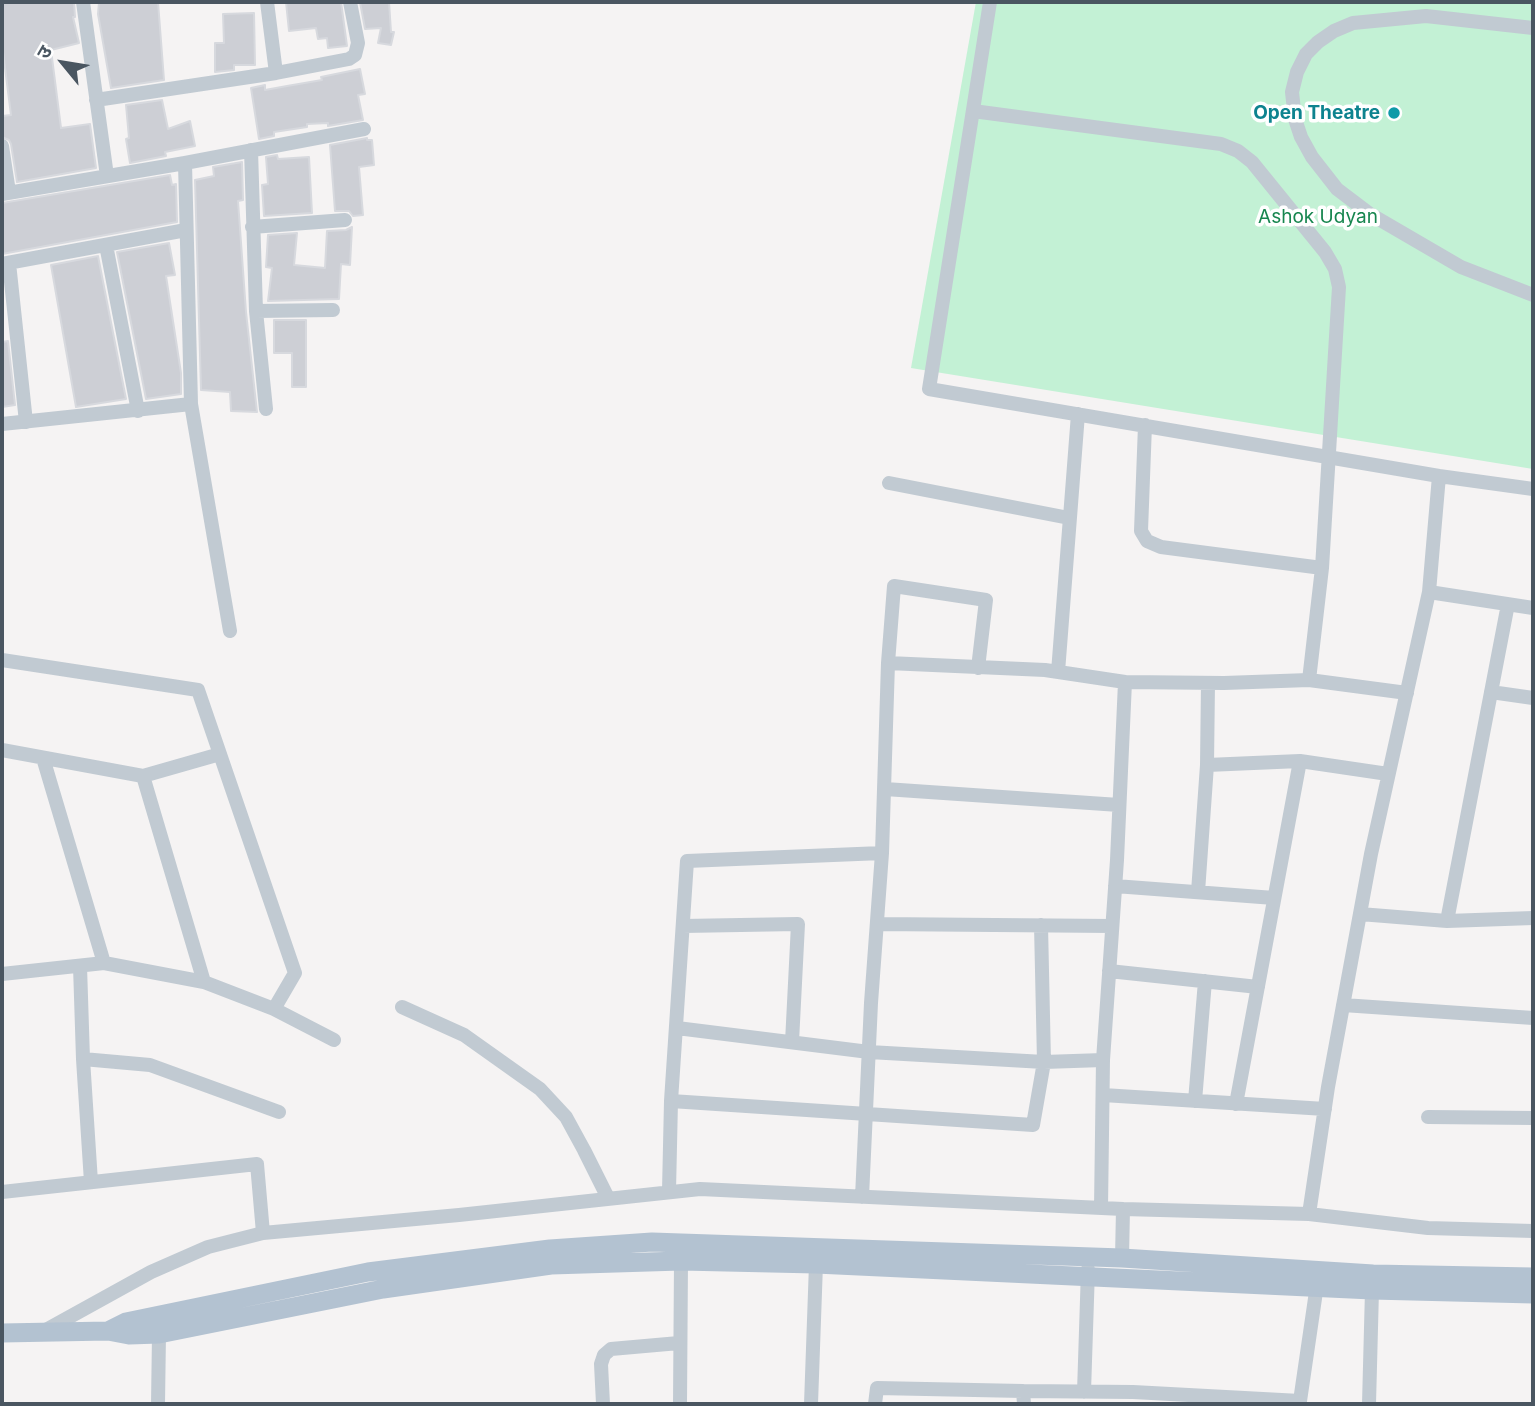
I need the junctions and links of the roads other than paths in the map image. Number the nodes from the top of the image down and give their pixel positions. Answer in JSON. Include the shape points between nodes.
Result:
{"nodes":[{"id":1,"x":83,"y":2,"type":"edge"},
{"id":2,"x":267,"y":2,"type":"edge"},
{"id":3,"x":350,"y":2,"type":"edge"},
{"id":4,"x":990,"y":2,"type":"edge"},
{"id":5,"x":1533,"y":28,"type":"edge"},
{"id":6,"x":276,"y":74,"type":"junction"},
{"id":7,"x":96,"y":100,"type":"junction"},
{"id":8,"x":973,"y":111,"type":"junction"},
{"id":9,"x":364,"y":129,"type":"dead end"},
{"id":10,"x":2,"y":146,"type":"edge"},
{"id":11,"x":251,"y":150,"type":"junction"},
{"id":12,"x":185,"y":163,"type":"junction"},
{"id":13,"x":107,"y":176,"type":"junction"},
{"id":14,"x":5,"y":193,"type":"edge"},
{"id":15,"x":345,"y":220,"type":"dead end"},
{"id":16,"x":252,"y":228,"type":"junction"},
{"id":17,"x":186,"y":230,"type":"junction"},
{"id":18,"x":106,"y":244,"type":"junction"},
{"id":19,"x":6,"y":264,"type":"edge"},
{"id":20,"x":1533,"y":295,"type":"edge"},
{"id":21,"x":333,"y":310,"type":"dead end"},
{"id":22,"x":256,"y":311,"type":"junction"},
{"id":23,"x":191,"y":404,"type":"junction"},
{"id":24,"x":266,"y":409,"type":"dead end"},
{"id":25,"x":138,"y":411,"type":"junction"},
{"id":26,"x":1078,"y":414,"type":"junction"},
{"id":27,"x":26,"y":422,"type":"junction"},
{"id":28,"x":2,"y":424,"type":"edge"},
{"id":29,"x":1145,"y":425,"type":"junction"},
{"id":30,"x":1330,"y":456,"type":"junction"},
{"id":31,"x":1439,"y":476,"type":"junction"},
{"id":32,"x":889,"y":483,"type":"dead end"},
{"id":33,"x":1533,"y":489,"type":"edge"},
{"id":34,"x":1069,"y":518,"type":"junction"},
{"id":35,"x":1322,"y":568,"type":"junction"},
{"id":36,"x":1429,"y":592,"type":"junction"},
{"id":37,"x":1508,"y":604,"type":"junction"},
{"id":38,"x":1533,"y":608,"type":"edge"},
{"id":39,"x":230,"y":631,"type":"dead end"},
{"id":40,"x":2,"y":660,"type":"edge"},
{"id":41,"x":888,"y":663,"type":"junction"},
{"id":42,"x":978,"y":668,"type":"junction"},
{"id":43,"x":1058,"y":672,"type":"junction"},
{"id":44,"x":1309,"y":680,"type":"junction"},
{"id":45,"x":1125,"y":682,"type":"junction"},
{"id":46,"x":1208,"y":683,"type":"junction"},
{"id":47,"x":1491,"y":692,"type":"junction"},
{"id":48,"x":1407,"y":693,"type":"junction"},
{"id":49,"x":1533,"y":698,"type":"edge"},
{"id":50,"x":2,"y":750,"type":"edge"},
{"id":51,"x":220,"y":754,"type":"junction"},
{"id":52,"x":43,"y":758,"type":"junction"},
{"id":53,"x":1300,"y":761,"type":"junction"},
{"id":54,"x":1207,"y":765,"type":"junction"},
{"id":55,"x":1388,"y":774,"type":"junction"},
{"id":56,"x":143,"y":776,"type":"junction"},
{"id":57,"x":885,"y":789,"type":"junction"},
{"id":58,"x":1119,"y":805,"type":"junction"},
{"id":59,"x":881,"y":853,"type":"junction"},
{"id":60,"x":1115,"y":886,"type":"junction"},
{"id":61,"x":1198,"y":892,"type":"junction"},
{"id":62,"x":1275,"y":898,"type":"junction"},
{"id":63,"x":1360,"y":914,"type":"junction"},
{"id":64,"x":1533,"y":918,"type":"edge"},
{"id":65,"x":1447,"y":921,"type":"junction"},
{"id":66,"x":877,"y":924,"type":"junction"},
{"id":67,"x":1041,"y":925,"type":"junction"},
{"id":68,"x":683,"y":926,"type":"junction"},
{"id":69,"x":1112,"y":926,"type":"junction"},
{"id":70,"x":104,"y":963,"type":"junction"},
{"id":71,"x":80,"y":966,"type":"junction"},
{"id":72,"x":1109,"y":971,"type":"junction"},
{"id":73,"x":2,"y":974,"type":"edge"},
{"id":74,"x":1205,"y":981,"type":"junction"},
{"id":75,"x":204,"y":982,"type":"junction"},
{"id":76,"x":1258,"y":987,"type":"junction"},
{"id":77,"x":1343,"y":1005,"type":"junction"},
{"id":78,"x":402,"y":1007,"type":"dead end"},
{"id":79,"x":274,"y":1009,"type":"junction"},
{"id":80,"x":1533,"y":1018,"type":"edge"},
{"id":81,"x":677,"y":1028,"type":"junction"},
{"id":82,"x":334,"y":1040,"type":"dead end"},
{"id":83,"x":792,"y":1042,"type":"junction"},
{"id":84,"x":869,"y":1052,"type":"junction"},
{"id":85,"x":83,"y":1059,"type":"junction"},
{"id":86,"x":1103,"y":1060,"type":"junction"},
{"id":87,"x":1044,"y":1062,"type":"junction"},
{"id":88,"x":1103,"y":1095,"type":"junction"},
{"id":89,"x":671,"y":1101,"type":"junction"},
{"id":90,"x":1195,"y":1101,"type":"junction"},
{"id":91,"x":1236,"y":1104,"type":"junction"},
{"id":92,"x":1325,"y":1109,"type":"junction"},
{"id":93,"x":279,"y":1112,"type":"dead end"},
{"id":94,"x":867,"y":1116,"type":"junction"},
{"id":95,"x":1428,"y":1117,"type":"dead end"},
{"id":96,"x":1533,"y":1118,"type":"edge"},
{"id":97,"x":91,"y":1182,"type":"junction"},
{"id":98,"x":669,"y":1191,"type":"junction"},
{"id":99,"x":2,"y":1192,"type":"edge"},
{"id":100,"x":862,"y":1197,"type":"junction"},
{"id":101,"x":607,"y":1198,"type":"junction"},
{"id":102,"x":1101,"y":1208,"type":"junction"},
{"id":103,"x":1123,"y":1209,"type":"junction"},
{"id":104,"x":1309,"y":1214,"type":"junction"},
{"id":105,"x":1533,"y":1231,"type":"edge"},
{"id":106,"x":263,"y":1233,"type":"junction"},
{"id":107,"x":1122,"y":1258,"type":"junction"},
{"id":108,"x":681,"y":1261,"type":"junction"},
{"id":109,"x":816,"y":1264,"type":"junction"},
{"id":110,"x":1088,"y":1267,"type":"junction"},
{"id":111,"x":1533,"y":1277,"type":"edge"},
{"id":112,"x":1318,"y":1278,"type":"junction"},
{"id":113,"x":1372,"y":1290,"type":"junction"},
{"id":114,"x":1533,"y":1294,"type":"edge"},
{"id":115,"x":46,"y":1330,"type":"junction"},
{"id":116,"x":108,"y":1331,"type":"junction"},
{"id":117,"x":2,"y":1333,"type":"edge"},
{"id":118,"x":159,"y":1334,"type":"junction"},
{"id":119,"x":679,"y":1343,"type":"junction"},
{"id":120,"x":1084,"y":1392,"type":"junction"},
{"id":121,"x":1023,"y":1398,"type":"edge"},
{"id":122,"x":1300,"y":1403,"type":"edge"},
{"id":123,"x":158,"y":1404,"type":"edge"},
{"id":124,"x":603,"y":1404,"type":"edge"},
{"id":125,"x":680,"y":1404,"type":"edge"},
{"id":126,"x":811,"y":1404,"type":"edge"},
{"id":127,"x":875,"y":1404,"type":"edge"},
{"id":128,"x":1369,"y":1404,"type":"edge"}],
"edges":[{"from":1,"to":7,"type":"street"},
{"from":2,"to":6,"type":"street"},
{"from":3,"to":6,"type":"street","via":[[358,43],[355,55]]},
{"from":4,"to":8,"type":"street"},
{"from":5,"to":20,"type":"street","via":[[1426,16],[1353,23],[1334,31],[1306,54],[1292,92],[1301,137],[1337,189],[1370,214],[1461,267]]},
{"from":6,"to":7,"type":"street"},
{"from":7,"to":13,"type":"street"},
{"from":8,"to":26,"type":"street","via":[[929,389]]},
{"from":8,"to":30,"type":"street","via":[[1221,144],[1252,162],[1335,269],[1339,287]]},
{"from":9,"to":11,"type":"street"},
{"from":10,"to":14,"type":"street"},
{"from":11,"to":12,"type":"street"},
{"from":11,"to":16,"type":"street"},
{"from":12,"to":13,"type":"street"},
{"from":12,"to":17,"type":"street"},
{"from":13,"to":14,"type":"street"},
{"from":15,"to":16,"type":"street"},
{"from":16,"to":22,"type":"street"},
{"from":17,"to":18,"type":"street"},
{"from":17,"to":23,"type":"street"},
{"from":18,"to":19,"type":"street"},
{"from":18,"to":25,"type":"street"},
{"from":19,"to":27,"type":"street"},
{"from":21,"to":22,"type":"street"},
{"from":22,"to":24,"type":"street"},
{"from":23,"to":25,"type":"street"},
{"from":23,"to":39,"type":"street"},
{"from":25,"to":27,"type":"street"},
{"from":26,"to":29,"type":"street"},
{"from":26,"to":34,"type":"street"},
{"from":27,"to":28,"type":"street"},
{"from":29,"to":30,"type":"street"},
{"from":29,"to":35,"type":"street","via":[[1141,531],[1147,541],[1161,547]]},
{"from":30,"to":31,"type":"street"},
{"from":30,"to":35,"type":"street"},
{"from":31,"to":33,"type":"street"},
{"from":31,"to":36,"type":"street"},
{"from":32,"to":34,"type":"street"},
{"from":34,"to":43,"type":"street"},
{"from":35,"to":44,"type":"street"},
{"from":36,"to":37,"type":"street"},
{"from":36,"to":48,"type":"street"},
{"from":37,"to":38,"type":"street"},
{"from":37,"to":47,"type":"street"},
{"from":40,"to":51,"type":"street","via":[[198,690]]},
{"from":41,"to":42,"type":"street"},
{"from":41,"to":42,"type":"street","via":[[894,586],[986,600]]},
{"from":41,"to":57,"type":"street"},
{"from":42,"to":43,"type":"street"},
{"from":43,"to":45,"type":"street"},
{"from":44,"to":46,"type":"street"},
{"from":44,"to":48,"type":"street"},
{"from":45,"to":46,"type":"street"},
{"from":45,"to":58,"type":"street"},
{"from":46,"to":54,"type":"street"},
{"from":47,"to":49,"type":"street"},
{"from":47,"to":65,"type":"street"},
{"from":48,"to":55,"type":"street"},
{"from":50,"to":52,"type":"street"},
{"from":51,"to":56,"type":"street"},
{"from":51,"to":79,"type":"street","via":[[295,973]]},
{"from":52,"to":56,"type":"street"},
{"from":52,"to":70,"type":"street"},
{"from":53,"to":54,"type":"street"},
{"from":53,"to":55,"type":"street"},
{"from":53,"to":62,"type":"street"},
{"from":54,"to":61,"type":"street"},
{"from":55,"to":63,"type":"street"},
{"from":56,"to":75,"type":"street"},
{"from":57,"to":58,"type":"street"},
{"from":57,"to":59,"type":"street"},
{"from":58,"to":60,"type":"street"},
{"from":59,"to":66,"type":"street"},
{"from":59,"to":68,"type":"street","via":[[687,861]]},
{"from":60,"to":61,"type":"street"},
{"from":60,"to":69,"type":"street"},
{"from":61,"to":62,"type":"street"},
{"from":62,"to":76,"type":"street"},
{"from":63,"to":65,"type":"street"},
{"from":63,"to":77,"type":"street"},
{"from":64,"to":65,"type":"street"},
{"from":66,"to":67,"type":"street"},
{"from":66,"to":84,"type":"street"},
{"from":67,"to":69,"type":"street"},
{"from":67,"to":87,"type":"street"},
{"from":68,"to":81,"type":"street"},
{"from":68,"to":83,"type":"street","via":[[798,924]]},
{"from":69,"to":72,"type":"street"},
{"from":70,"to":71,"type":"street"},
{"from":70,"to":75,"type":"street"},
{"from":71,"to":73,"type":"street"},
{"from":71,"to":85,"type":"street"},
{"from":72,"to":74,"type":"street"},
{"from":72,"to":86,"type":"street"},
{"from":74,"to":76,"type":"street"},
{"from":74,"to":90,"type":"street"},
{"from":75,"to":79,"type":"street"},
{"from":76,"to":91,"type":"street"},
{"from":77,"to":80,"type":"street"},
{"from":77,"to":92,"type":"street"},
{"from":78,"to":101,"type":"street","via":[[464,1035],[540,1089],[566,1117]]},
{"from":79,"to":82,"type":"street"},
{"from":81,"to":83,"type":"street"},
{"from":81,"to":89,"type":"street"},
{"from":83,"to":84,"type":"street"},
{"from":84,"to":87,"type":"street"},
{"from":84,"to":94,"type":"street"},
{"from":85,"to":93,"type":"street","via":[[150,1065]]},
{"from":85,"to":97,"type":"street"},
{"from":86,"to":87,"type":"street"},
{"from":86,"to":88,"type":"street"},
{"from":87,"to":94,"type":"street","via":[[1033,1125]]},
{"from":88,"to":90,"type":"street"},
{"from":88,"to":102,"type":"street"},
{"from":89,"to":94,"type":"street"},
{"from":89,"to":98,"type":"street"},
{"from":90,"to":91,"type":"street"},
{"from":91,"to":92,"type":"street"},
{"from":92,"to":104,"type":"street"},
{"from":94,"to":100,"type":"street"},
{"from":95,"to":96,"type":"street"},
{"from":97,"to":99,"type":"street"},
{"from":97,"to":106,"type":"street","via":[[257,1164]]},
{"from":98,"to":100,"type":"street"},
{"from":98,"to":101,"type":"street"},
{"from":100,"to":102,"type":"street"},
{"from":101,"to":106,"type":"street"},
{"from":102,"to":103,"type":"street"},
{"from":103,"to":104,"type":"street"},
{"from":103,"to":107,"type":"street"},
{"from":104,"to":105,"type":"street","via":[[1428,1228]]},
{"from":106,"to":115,"type":"street","via":[[208,1247],[151,1272]]},
{"from":107,"to":110,"type":"main road"},
{"from":107,"to":112,"type":"main road"},
{"from":108,"to":109,"type":"main road"},
{"from":108,"to":118,"type":"main road","via":[[551,1265],[409,1285]]},
{"from":108,"to":119,"type":"street"},
{"from":109,"to":110,"type":"main road"},
{"from":109,"to":126,"type":"street"},
{"from":110,"to":112,"type":"main road"},
{"from":110,"to":116,"type":"main road","via":[[652,1242],[550,1249],[368,1272],[126,1322]]},
{"from":110,"to":120,"type":"street"},
{"from":111,"to":112,"type":"main road"},
{"from":112,"to":113,"type":"main road"},
{"from":112,"to":122,"type":"street"},
{"from":113,"to":114,"type":"main road"},
{"from":113,"to":128,"type":"street"},
{"from":115,"to":116,"type":"main road"},
{"from":115,"to":117,"type":"main road"},
{"from":116,"to":118,"type":"main road"},
{"from":118,"to":123,"type":"street"},
{"from":119,"to":124,"type":"street","via":[[611,1349],[601,1364]]},
{"from":119,"to":125,"type":"street"},
{"from":120,"to":121,"type":"street"},
{"from":120,"to":122,"type":"street"},
{"from":121,"to":127,"type":"street","via":[[877,1388]]}]}
